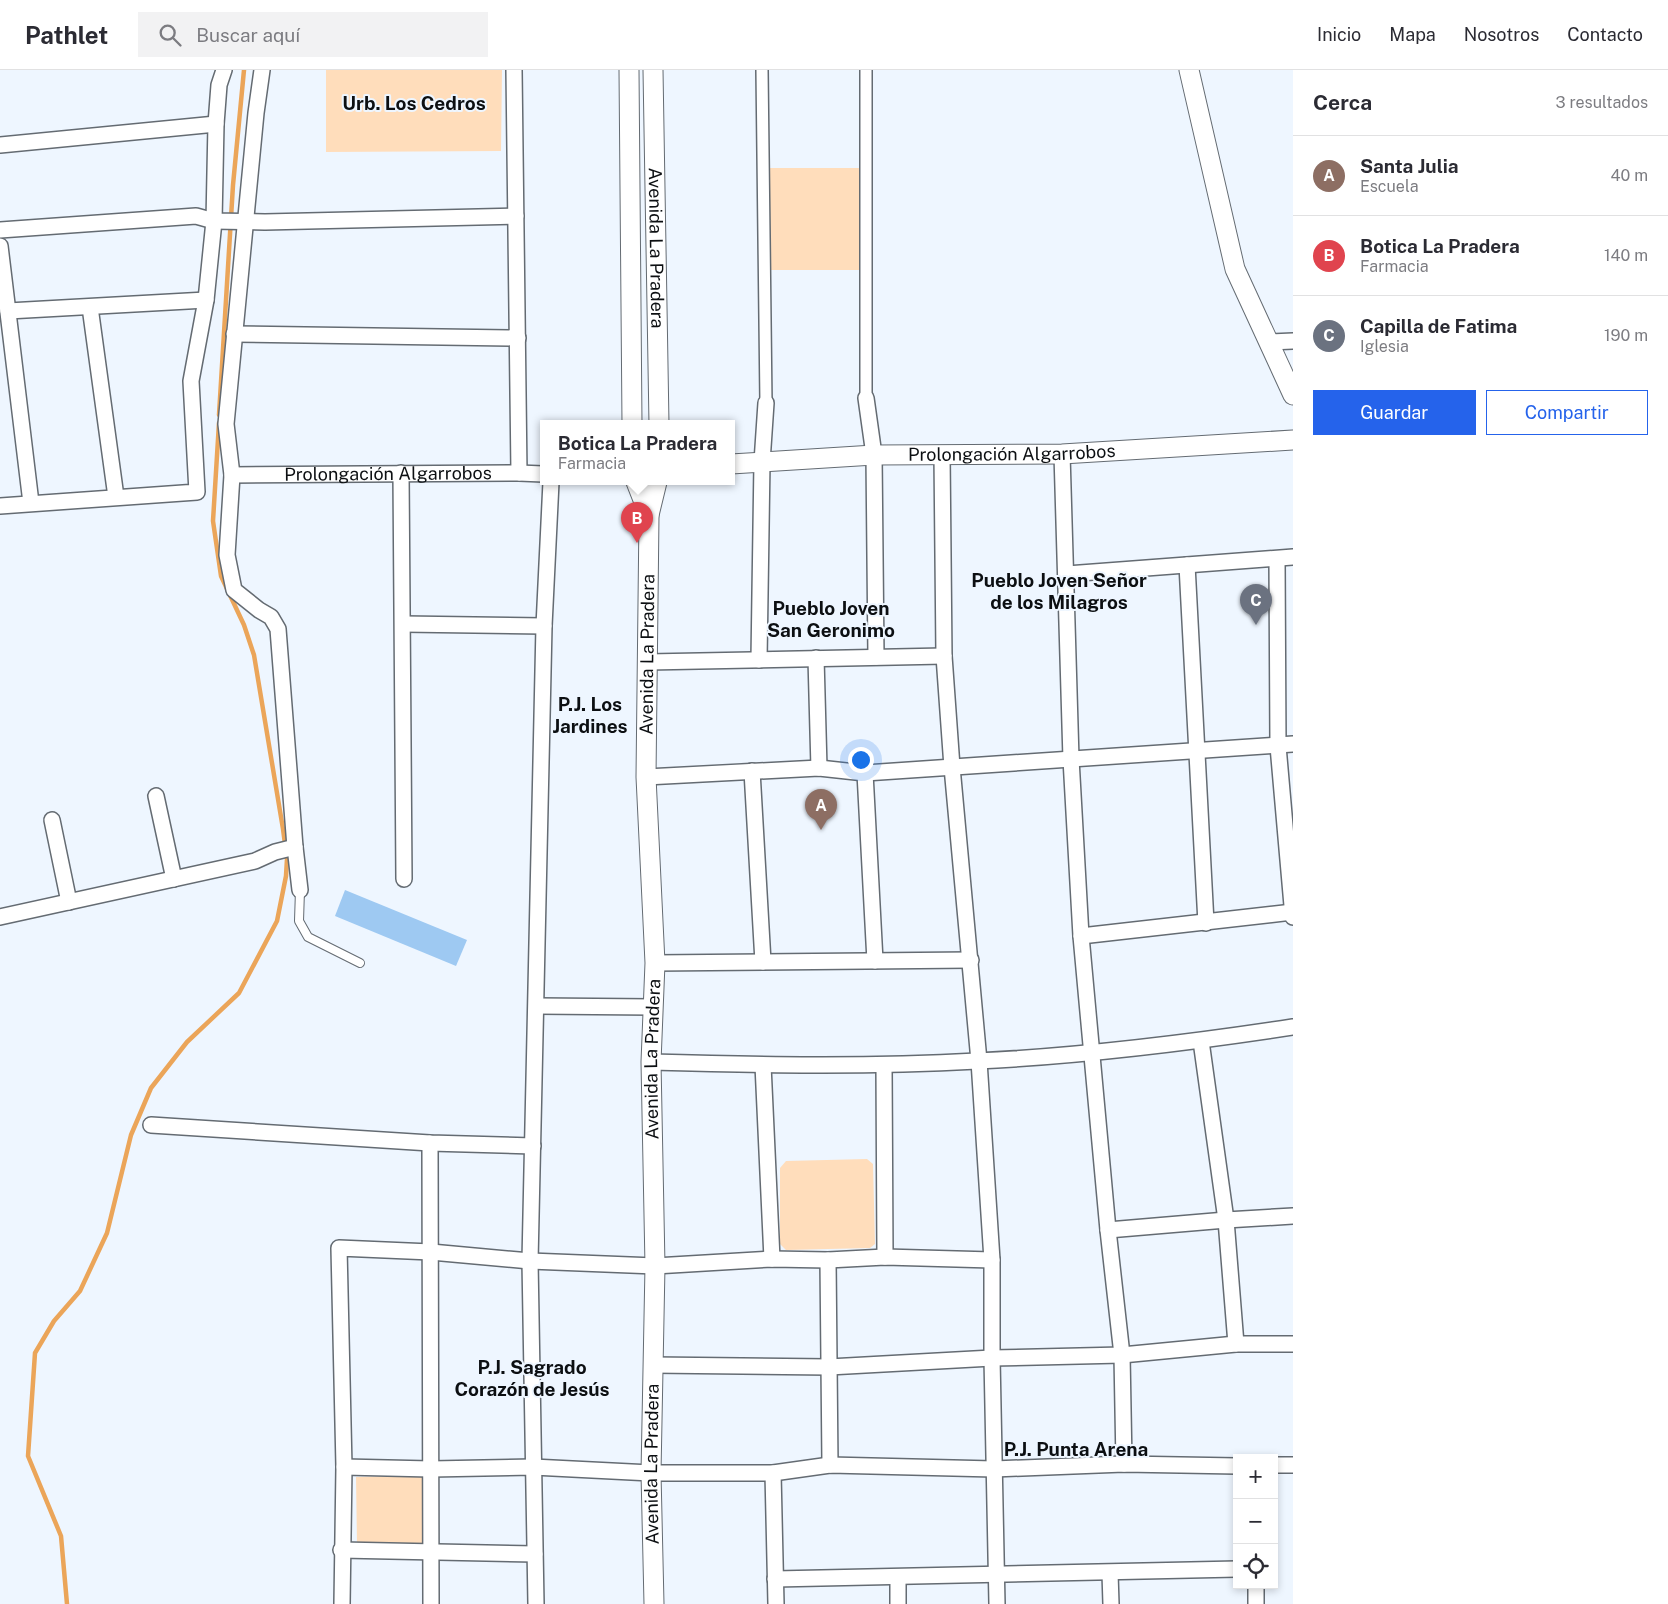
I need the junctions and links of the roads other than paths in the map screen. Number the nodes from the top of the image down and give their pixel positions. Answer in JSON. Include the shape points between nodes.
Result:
{"nodes":[{"id":1,"x":224,"y":70,"type":"edge"},
{"id":2,"x":262,"y":70,"type":"edge"},
{"id":3,"x":514,"y":70,"type":"edge"},
{"id":4,"x":629,"y":70,"type":"edge"},
{"id":5,"x":653,"y":70,"type":"edge"},
{"id":6,"x":762,"y":70,"type":"edge"},
{"id":7,"x":866,"y":70,"type":"edge"},
{"id":8,"x":1189,"y":70,"type":"edge"},
{"id":9,"x":216,"y":124,"type":"junction"},
{"id":10,"x":0,"y":145,"type":"edge"},
{"id":11,"x":516,"y":216,"type":"junction"},
{"id":12,"x":217,"y":221,"type":"junction"},
{"id":13,"x":242,"y":222,"type":"junction"},
{"id":14,"x":0,"y":230,"type":"edge"},
{"id":15,"x":0,"y":246,"type":"edge"},
{"id":16,"x":206,"y":300,"type":"junction"},
{"id":17,"x":90,"y":307,"type":"junction"},
{"id":18,"x":8,"y":311,"type":"junction"},
{"id":19,"x":234,"y":334,"type":"junction"},
{"id":20,"x":518,"y":338,"type":"junction"},
{"id":21,"x":1293,"y":341,"type":"edge"},
{"id":22,"x":1269,"y":342,"type":"junction"},
{"id":23,"x":1293,"y":395,"type":"edge"},
{"id":24,"x":866,"y":398,"type":"joint"},
{"id":25,"x":766,"y":403,"type":"joint"},
{"id":26,"x":632,"y":420,"type":"edge"},
{"id":27,"x":659,"y":420,"type":"edge"},
{"id":28,"x":1293,"y":440,"type":"edge"},
{"id":29,"x":942,"y":454,"type":"junction"},
{"id":30,"x":1062,"y":454,"type":"junction"},
{"id":31,"x":874,"y":455,"type":"junction"},
{"id":32,"x":762,"y":462,"type":"junction"},
{"id":33,"x":735,"y":464,"type":"edge"},
{"id":34,"x":519,"y":472,"type":"junction"},
{"id":35,"x":401,"y":473,"type":"junction"},
{"id":36,"x":540,"y":474,"type":"edge"},
{"id":37,"x":232,"y":475,"type":"junction"},
{"id":38,"x":551,"y":485,"type":"edge"},
{"id":39,"x":637,"y":485,"type":"edge"},
{"id":40,"x":656,"y":485,"type":"edge"},
{"id":41,"x":116,"y":497,"type":"junction"},
{"id":42,"x":31,"y":503,"type":"junction"},
{"id":43,"x":0,"y":506,"type":"edge"},
{"id":44,"x":649,"y":515,"type":"junction"},
{"id":45,"x":1293,"y":558,"type":"edge"},
{"id":46,"x":1277,"y":559,"type":"junction"},
{"id":47,"x":1187,"y":565,"type":"junction"},
{"id":48,"x":1067,"y":574,"type":"junction"},
{"id":49,"x":403,"y":624,"type":"junction"},
{"id":50,"x":544,"y":626,"type":"junction"},
{"id":51,"x":944,"y":656,"type":"junction"},
{"id":52,"x":876,"y":657,"type":"junction"},
{"id":53,"x":816,"y":658,"type":"junction"},
{"id":54,"x":758,"y":660,"type":"junction"},
{"id":55,"x":648,"y":662,"type":"junction"},
{"id":56,"x":1285,"y":745,"type":"edge"},
{"id":57,"x":1197,"y":751,"type":"junction"},
{"id":58,"x":1071,"y":759,"type":"junction"},
{"id":59,"x":952,"y":767,"type":"junction"},
{"id":60,"x":819,"y":768,"type":"junction"},
{"id":61,"x":752,"y":771,"type":"junction"},
{"id":62,"x":865,"y":773,"type":"junction"},
{"id":63,"x":646,"y":777,"type":"junction"},
{"id":64,"x":156,"y":796,"type":"dead end"},
{"id":65,"x":52,"y":820,"type":"dead end"},
{"id":66,"x":289,"y":849,"type":"junction"},
{"id":67,"x":174,"y":879,"type":"junction"},
{"id":68,"x":404,"y":879,"type":"dead end"},
{"id":69,"x":300,"y":890,"type":"joint"},
{"id":70,"x":69,"y":902,"type":"junction"},
{"id":71,"x":1293,"y":914,"type":"edge"},
{"id":72,"x":0,"y":917,"type":"edge"},
{"id":73,"x":1206,"y":922,"type":"junction"},
{"id":74,"x":1081,"y":936,"type":"junction"},
{"id":75,"x":971,"y":960,"type":"junction"},
{"id":76,"x":875,"y":961,"type":"junction"},
{"id":77,"x":763,"y":962,"type":"junction"},
{"id":78,"x":360,"y":963,"type":"dead end"},
{"id":79,"x":655,"y":963,"type":"junction"},
{"id":80,"x":537,"y":1006,"type":"junction"},
{"id":81,"x":653,"y":1007,"type":"junction"},
{"id":82,"x":1293,"y":1027,"type":"edge"},
{"id":83,"x":1201,"y":1041,"type":"junction"},
{"id":84,"x":1092,"y":1052,"type":"junction"},
{"id":85,"x":979,"y":1061,"type":"junction"},
{"id":86,"x":651,"y":1062,"type":"junction"},
{"id":87,"x":763,"y":1065,"type":"junction"},
{"id":88,"x":884,"y":1065,"type":"junction"},
{"id":89,"x":151,"y":1125,"type":"dead end"},
{"id":90,"x":430,"y":1143,"type":"junction"},
{"id":91,"x":533,"y":1146,"type":"junction"},
{"id":92,"x":1293,"y":1216,"type":"edge"},
{"id":93,"x":1226,"y":1220,"type":"junction"},
{"id":94,"x":1108,"y":1230,"type":"junction"},
{"id":95,"x":431,"y":1252,"type":"junction"},
{"id":96,"x":885,"y":1257,"type":"junction"},
{"id":97,"x":772,"y":1259,"type":"junction"},
{"id":98,"x":828,"y":1260,"type":"junction"},
{"id":99,"x":992,"y":1260,"type":"junction"},
{"id":100,"x":530,"y":1261,"type":"junction"},
{"id":101,"x":656,"y":1266,"type":"junction"},
{"id":102,"x":1236,"y":1344,"type":"junction"},
{"id":103,"x":1293,"y":1344,"type":"edge"},
{"id":104,"x":1122,"y":1355,"type":"junction"},
{"id":105,"x":992,"y":1358,"type":"junction"},
{"id":106,"x":652,"y":1365,"type":"junction"},
{"id":107,"x":829,"y":1366,"type":"junction"},
{"id":108,"x":1124,"y":1464,"type":"junction"},
{"id":109,"x":1293,"y":1464,"type":"edge"},
{"id":110,"x":830,"y":1465,"type":"junction"},
{"id":111,"x":1278,"y":1465,"type":"edge"},
{"id":112,"x":1233,"y":1466,"type":"edge"},
{"id":113,"x":344,"y":1467,"type":"junction"},
{"id":114,"x":533,"y":1468,"type":"junction"},
{"id":115,"x":431,"y":1469,"type":"junction"},
{"id":116,"x":994,"y":1469,"type":"junction"},
{"id":117,"x":651,"y":1473,"type":"junction"},
{"id":118,"x":774,"y":1473,"type":"junction"},
{"id":119,"x":342,"y":1550,"type":"junction"},
{"id":120,"x":431,"y":1552,"type":"junction"},
{"id":121,"x":535,"y":1554,"type":"junction"},
{"id":122,"x":1233,"y":1569,"type":"edge"},
{"id":123,"x":1110,"y":1573,"type":"junction"},
{"id":124,"x":997,"y":1575,"type":"junction"},
{"id":125,"x":898,"y":1577,"type":"junction"},
{"id":126,"x":775,"y":1579,"type":"junction"},
{"id":127,"x":1256,"y":1589,"type":"edge"},
{"id":128,"x":342,"y":1604,"type":"edge"},
{"id":129,"x":431,"y":1604,"type":"edge"},
{"id":130,"x":536,"y":1604,"type":"edge"},
{"id":131,"x":654,"y":1604,"type":"edge"},
{"id":132,"x":776,"y":1604,"type":"edge"},
{"id":133,"x":898,"y":1604,"type":"edge"},
{"id":134,"x":998,"y":1604,"type":"edge"},
{"id":135,"x":1111,"y":1604,"type":"edge"},
{"id":136,"x":1256,"y":1604,"type":"edge"}],
"edges":[{"from":1,"to":9,"type":"street","via":[[219,85]]},
{"from":2,"to":13,"type":"street"},
{"from":3,"to":11,"type":"street"},
{"from":4,"to":26,"type":"street","name":"Avenida La Pradera"},
{"from":5,"to":27,"type":"street","name":"Avenida La Pradera"},
{"from":6,"to":25,"type":"street"},
{"from":7,"to":24,"type":"street"},
{"from":8,"to":22,"type":"street","via":[[1235,269]]},
{"from":9,"to":10,"type":"street"},
{"from":9,"to":12,"type":"street"},
{"from":11,"to":13,"type":"street"},
{"from":11,"to":20,"type":"street"},
{"from":12,"to":13,"type":"street"},
{"from":12,"to":14,"type":"street","via":[[196,216]]},
{"from":12,"to":16,"type":"street"},
{"from":13,"to":19,"type":"street"},
{"from":15,"to":18,"type":"street"},
{"from":16,"to":17,"type":"street"},
{"from":16,"to":41,"type":"street","via":[[191,381],[197,492]]},
{"from":17,"to":18,"type":"street"},
{"from":17,"to":41,"type":"street"},
{"from":18,"to":42,"type":"street"},
{"from":19,"to":20,"type":"street"},
{"from":19,"to":37,"type":"street","via":[[226,424]]},
{"from":20,"to":34,"type":"street"},
{"from":21,"to":22,"type":"street"},
{"from":22,"to":23,"type":"street"},
{"from":24,"to":31,"type":"street"},
{"from":25,"to":32,"type":"street"},
{"from":28,"to":30,"type":"street","name":"Prolongación Algarrobos"},
{"from":29,"to":30,"type":"street","name":"Prolongación Algarrobos"},
{"from":29,"to":31,"type":"street","name":"Prolongación Algarrobos"},
{"from":29,"to":51,"type":"street"},
{"from":30,"to":48,"type":"street"},
{"from":31,"to":32,"type":"street","name":"Prolongación Algarrobos"},
{"from":31,"to":52,"type":"street"},
{"from":32,"to":33,"type":"street","name":"Prolongación Algarrobos"},
{"from":32,"to":54,"type":"street"},
{"from":34,"to":35,"type":"street","name":"Prolongación Algarrobos"},
{"from":34,"to":36,"type":"street","name":"Prolongación Algarrobos"},
{"from":35,"to":37,"type":"street","name":"Prolongación Algarrobos"},
{"from":35,"to":49,"type":"street"},
{"from":37,"to":66,"type":"street","via":[[227,555],[234,590],[271,617],[278,629]]},
{"from":38,"to":50,"type":"street"},
{"from":39,"to":44,"type":"street","name":"Avenida La Pradera"},
{"from":40,"to":44,"type":"street","name":"Avenida La Pradera"},
{"from":41,"to":42,"type":"street"},
{"from":42,"to":43,"type":"street"},
{"from":44,"to":55,"type":"street","name":"Avenida La Pradera"},
{"from":45,"to":46,"type":"street"},
{"from":46,"to":47,"type":"street"},
{"from":46,"to":56,"type":"street"},
{"from":47,"to":48,"type":"street"},
{"from":47,"to":57,"type":"street"},
{"from":48,"to":58,"type":"street"},
{"from":49,"to":50,"type":"street"},
{"from":49,"to":68,"type":"street"},
{"from":50,"to":80,"type":"street"},
{"from":51,"to":52,"type":"street"},
{"from":51,"to":59,"type":"street"},
{"from":52,"to":53,"type":"street"},
{"from":53,"to":54,"type":"street"},
{"from":53,"to":60,"type":"street"},
{"from":54,"to":55,"type":"street"},
{"from":55,"to":63,"type":"street","name":"Avenida La Pradera"},
{"from":56,"to":57,"type":"street"},
{"from":56,"to":71,"type":"street"},
{"from":57,"to":58,"type":"street"},
{"from":57,"to":73,"type":"street"},
{"from":58,"to":59,"type":"street"},
{"from":58,"to":74,"type":"street"},
{"from":59,"to":62,"type":"street"},
{"from":59,"to":75,"type":"street"},
{"from":60,"to":61,"type":"street"},
{"from":60,"to":62,"type":"street"},
{"from":61,"to":63,"type":"street"},
{"from":61,"to":77,"type":"street"},
{"from":62,"to":76,"type":"street"},
{"from":63,"to":79,"type":"street","name":"Avenida La Pradera"},
{"from":64,"to":67,"type":"street"},
{"from":65,"to":70,"type":"street"},
{"from":66,"to":67,"type":"street"},
{"from":66,"to":69,"type":"street"},
{"from":67,"to":70,"type":"street"},
{"from":69,"to":78,"type":"lane","via":[[299,921],[308,937]]},
{"from":70,"to":72,"type":"street"},
{"from":71,"to":73,"type":"street"},
{"from":73,"to":74,"type":"street"},
{"from":74,"to":84,"type":"street"},
{"from":75,"to":76,"type":"street"},
{"from":75,"to":85,"type":"street"},
{"from":76,"to":77,"type":"street"},
{"from":77,"to":79,"type":"street"},
{"from":79,"to":81,"type":"street","name":"Avenida La Pradera"},
{"from":80,"to":81,"type":"street"},
{"from":80,"to":91,"type":"street"},
{"from":81,"to":86,"type":"street","name":"Avenida La Pradera"},
{"from":82,"to":83,"type":"street"},
{"from":83,"to":84,"type":"street"},
{"from":83,"to":93,"type":"street"},
{"from":84,"to":85,"type":"street"},
{"from":84,"to":94,"type":"street"},
{"from":85,"to":88,"type":"street"},
{"from":85,"to":99,"type":"street"},
{"from":86,"to":87,"type":"street"},
{"from":86,"to":101,"type":"street","name":"Avenida La Pradera"},
{"from":87,"to":88,"type":"street"},
{"from":87,"to":97,"type":"street"},
{"from":88,"to":96,"type":"street"},
{"from":89,"to":90,"type":"street"},
{"from":90,"to":91,"type":"street"},
{"from":90,"to":95,"type":"street"},
{"from":91,"to":100,"type":"street"},
{"from":92,"to":93,"type":"street"},
{"from":93,"to":94,"type":"street"},
{"from":93,"to":102,"type":"street"},
{"from":94,"to":104,"type":"street"},
{"from":95,"to":100,"type":"street"},
{"from":95,"to":113,"type":"street","via":[[339,1248]]},
{"from":95,"to":115,"type":"street"},
{"from":96,"to":98,"type":"street"},
{"from":96,"to":99,"type":"street"},
{"from":97,"to":98,"type":"street"},
{"from":97,"to":101,"type":"street"},
{"from":98,"to":107,"type":"street"},
{"from":99,"to":105,"type":"street"},
{"from":100,"to":101,"type":"street"},
{"from":100,"to":114,"type":"street"},
{"from":101,"to":106,"type":"street","name":"Avenida La Pradera"},
{"from":102,"to":103,"type":"street"},
{"from":102,"to":104,"type":"street"},
{"from":104,"to":105,"type":"street"},
{"from":104,"to":108,"type":"street"},
{"from":105,"to":107,"type":"street"},
{"from":105,"to":116,"type":"street"},
{"from":106,"to":107,"type":"street"},
{"from":106,"to":117,"type":"street","name":"Avenida La Pradera"},
{"from":107,"to":110,"type":"street"},
{"from":108,"to":112,"type":"street"},
{"from":108,"to":116,"type":"street"},
{"from":109,"to":111,"type":"street"},
{"from":110,"to":116,"type":"street"},
{"from":110,"to":118,"type":"street"},
{"from":113,"to":115,"type":"street"},
{"from":113,"to":119,"type":"street"},
{"from":114,"to":115,"type":"street"},
{"from":114,"to":117,"type":"street"},
{"from":114,"to":121,"type":"street"},
{"from":115,"to":120,"type":"street"},
{"from":116,"to":124,"type":"street"},
{"from":117,"to":118,"type":"street"},
{"from":117,"to":131,"type":"street","name":"Avenida La Pradera"},
{"from":118,"to":126,"type":"street"},
{"from":119,"to":120,"type":"street"},
{"from":119,"to":128,"type":"street"},
{"from":120,"to":121,"type":"street"},
{"from":120,"to":129,"type":"street"},
{"from":121,"to":130,"type":"street"},
{"from":122,"to":123,"type":"street"},
{"from":123,"to":124,"type":"street"},
{"from":123,"to":135,"type":"street"},
{"from":124,"to":125,"type":"street"},
{"from":124,"to":134,"type":"street"},
{"from":125,"to":126,"type":"street"},
{"from":125,"to":133,"type":"street"},
{"from":126,"to":132,"type":"street"},
{"from":127,"to":136,"type":"street"}]}
